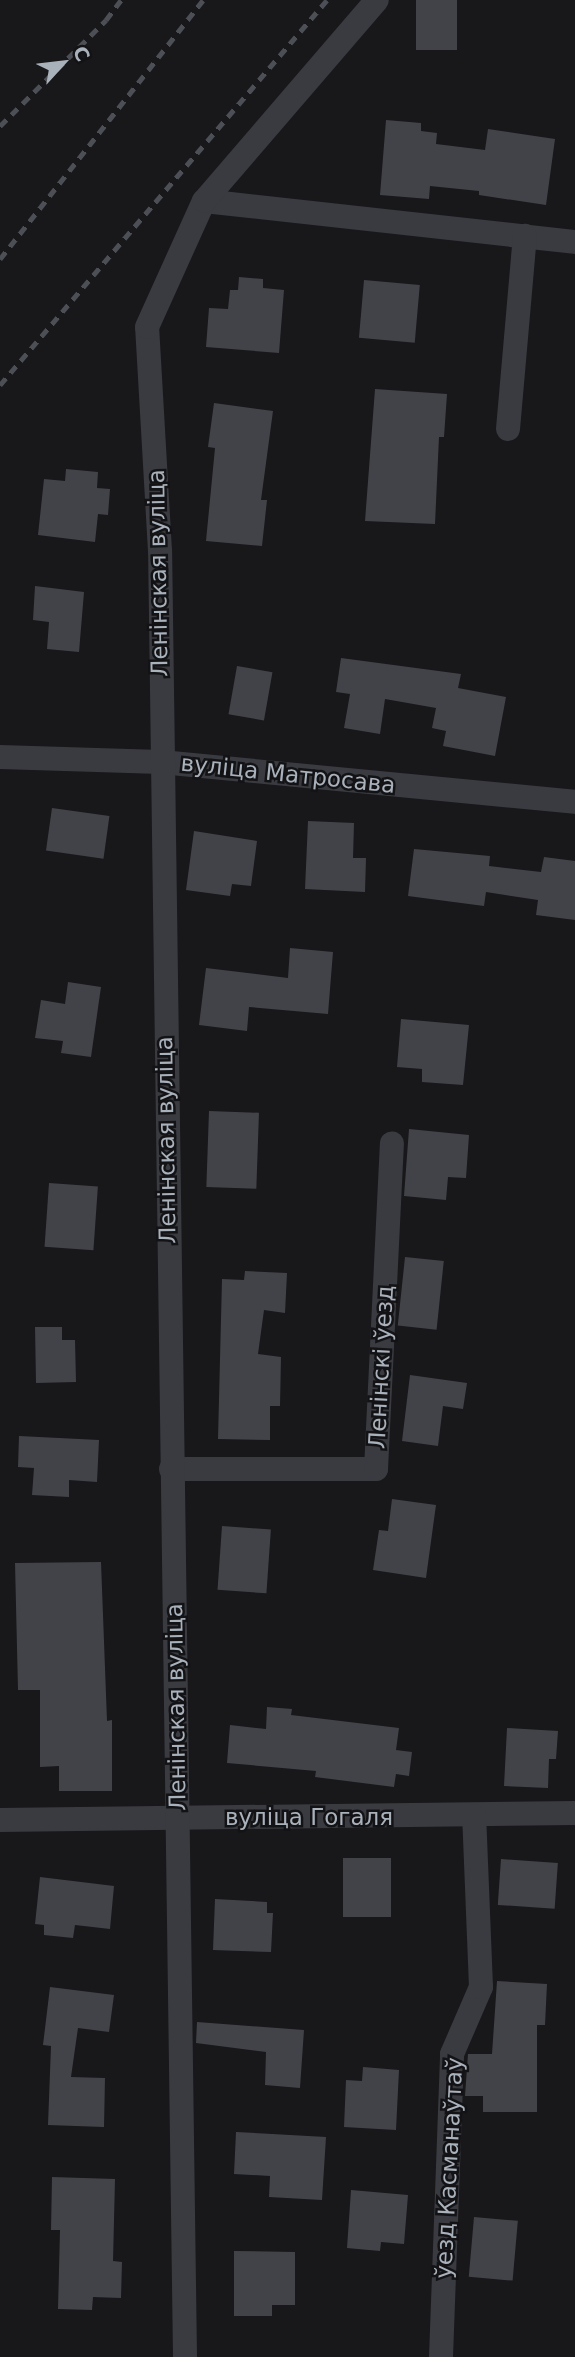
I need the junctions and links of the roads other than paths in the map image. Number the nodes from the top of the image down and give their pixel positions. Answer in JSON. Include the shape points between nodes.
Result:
{"nodes":[{"id":1,"x":377,"y":0,"type":"edge"},
{"id":2,"x":204,"y":201,"type":"junction"},
{"id":3,"x":525,"y":236,"type":"junction"},
{"id":4,"x":575,"y":242,"type":"edge"},
{"id":5,"x":508,"y":429,"type":"dead end"},
{"id":6,"x":0,"y":757,"type":"edge"},
{"id":7,"x":161,"y":762,"type":"junction"},
{"id":8,"x":575,"y":802,"type":"edge"},
{"id":9,"x":392,"y":1143,"type":"dead end"},
{"id":10,"x":171,"y":1469,"type":"junction"},
{"id":11,"x":575,"y":1813,"type":"edge"},
{"id":12,"x":474,"y":1816,"type":"junction"},
{"id":13,"x":178,"y":1818,"type":"junction"},
{"id":14,"x":0,"y":1821,"type":"edge"},
{"id":15,"x":185,"y":2357,"type":"edge"},
{"id":16,"x":441,"y":2357,"type":"edge"}],
"edges":[{"from":1,"to":2,"type":"street","name":"Ленінская вуліца"},
{"from":2,"to":3,"type":"street"},
{"from":2,"to":7,"type":"street","name":"Ленінская вуліца","via":[[147,327],[160,551]]},
{"from":3,"to":4,"type":"street"},
{"from":3,"to":5,"type":"street"},
{"from":6,"to":7,"type":"street","name":"вуліца Матросава"},
{"from":7,"to":8,"type":"street","name":"вуліца Матросава"},
{"from":7,"to":10,"type":"street","name":"Ленінская вуліца"},
{"from":9,"to":10,"type":"street","name":"Ленінскі ўезд","via":[[376,1469]]},
{"from":10,"to":13,"type":"street","name":"Ленінская вуліца"},
{"from":11,"to":12,"type":"street","name":"вуліца Гогаля"},
{"from":12,"to":13,"type":"street","name":"вуліца Гогаля"},
{"from":12,"to":16,"type":"street","name":"ўезд Касманаўтаў","via":[[481,1987],[452,2054]]},
{"from":13,"to":14,"type":"street","name":"вуліца Гогаля"},
{"from":13,"to":15,"type":"street","name":"Ленінская вуліца"}]}
